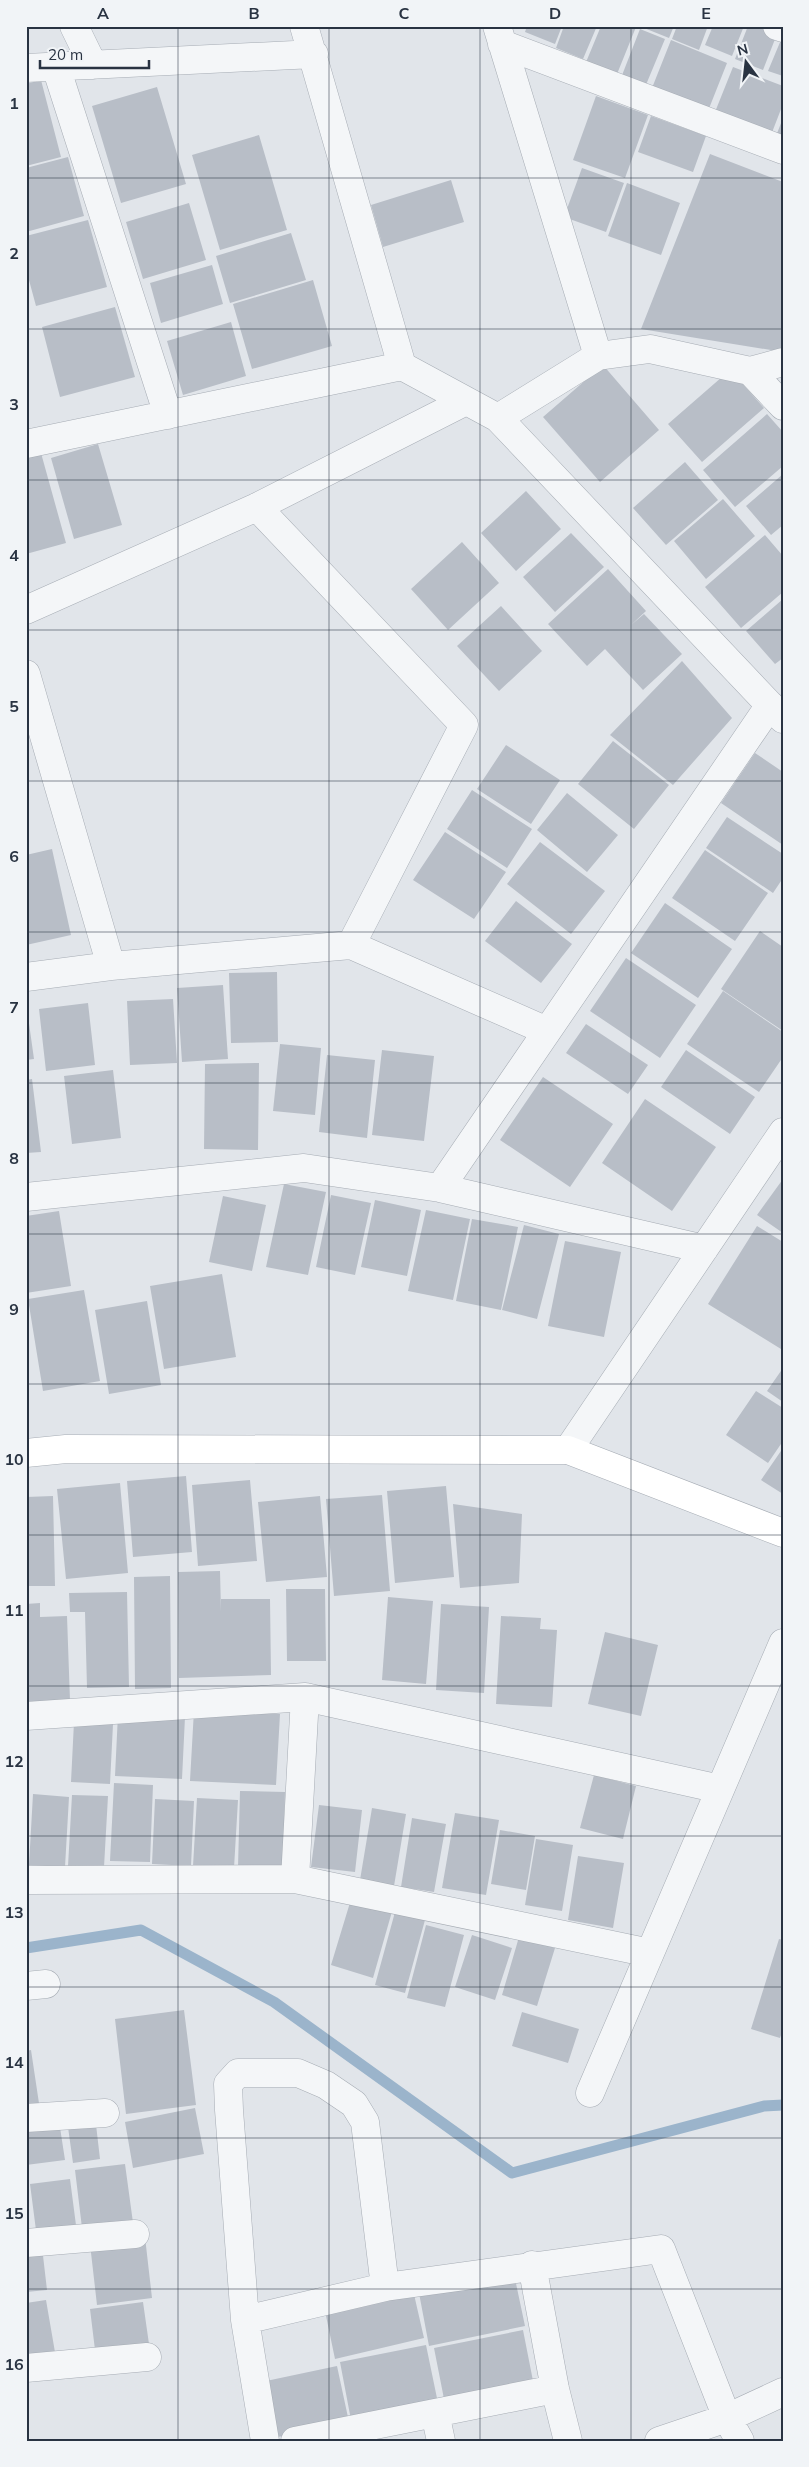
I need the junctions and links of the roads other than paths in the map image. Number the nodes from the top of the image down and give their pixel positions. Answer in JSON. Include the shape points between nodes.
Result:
{"nodes":[{"id":1,"x":74,"y":26,"type":"edge"},
{"id":2,"x":304,"y":26,"type":"edge"},
{"id":3,"x":777,"y":26,"type":"edge"},
{"id":4,"x":783,"y":28,"type":"edge"},
{"id":5,"x":499,"y":35,"type":"edge"},
{"id":6,"x":314,"y":54,"type":"junction"},
{"id":7,"x":94,"y":65,"type":"junction"},
{"id":8,"x":56,"y":67,"type":"junction"},
{"id":9,"x":26,"y":68,"type":"edge"},
{"id":10,"x":783,"y":150,"type":"edge"},
{"id":11,"x":598,"y":356,"type":"junction"},
{"id":12,"x":783,"y":362,"type":"edge"},
{"id":13,"x":402,"y":366,"type":"junction"},
{"id":14,"x":750,"y":370,"type":"junction"},
{"id":15,"x":466,"y":401,"type":"junction"},
{"id":16,"x":783,"y":406,"type":"edge"},
{"id":17,"x":168,"y":415,"type":"junction"},
{"id":18,"x":498,"y":418,"type":"junction"},
{"id":19,"x":26,"y":444,"type":"edge"},
{"id":20,"x":257,"y":507,"type":"junction"},
{"id":21,"x":26,"y":610,"type":"edge"},
{"id":22,"x":26,"y":674,"type":"edge"},
{"id":23,"x":776,"y":712,"type":"edge"},
{"id":24,"x":350,"y":945,"type":"junction"},
{"id":25,"x":111,"y":966,"type":"junction"},
{"id":26,"x":26,"y":977,"type":"edge"},
{"id":27,"x":547,"y":1031,"type":"junction"},
{"id":28,"x":783,"y":1132,"type":"edge"},
{"id":29,"x":440,"y":1188,"type":"junction"},
{"id":30,"x":26,"y":1197,"type":"edge"},
{"id":31,"x":704,"y":1249,"type":"junction"},
{"id":32,"x":568,"y":1450,"type":"junction"},
{"id":33,"x":26,"y":1453,"type":"edge"},
{"id":34,"x":783,"y":1533,"type":"edge"},
{"id":35,"x":783,"y":1643,"type":"edge"},
{"id":36,"x":305,"y":1697,"type":"junction"},
{"id":37,"x":26,"y":1716,"type":"edge"},
{"id":38,"x":720,"y":1789,"type":"junction"},
{"id":39,"x":295,"y":1879,"type":"junction"},
{"id":40,"x":26,"y":1880,"type":"edge"},
{"id":41,"x":650,"y":1953,"type":"junction"},
{"id":42,"x":590,"y":2093,"type":"dead end"},
{"id":43,"x":105,"y":2113,"type":"dead end"},
{"id":44,"x":26,"y":2118,"type":"edge"},
{"id":45,"x":135,"y":2234,"type":"dead end"},
{"id":46,"x":26,"y":2243,"type":"edge"},
{"id":47,"x":532,"y":2265,"type":"junction"},
{"id":48,"x":385,"y":2287,"type":"junction"},
{"id":49,"x":245,"y":2320,"type":"junction"},
{"id":50,"x":147,"y":2357,"type":"dead end"},
{"id":51,"x":26,"y":2368,"type":"edge"},
{"id":52,"x":555,"y":2389,"type":"junction"},
{"id":53,"x":783,"y":2392,"type":"edge"},
{"id":54,"x":435,"y":2413,"type":"junction"},
{"id":55,"x":733,"y":2429,"type":"edge"},
{"id":56,"x":265,"y":2441,"type":"edge"},
{"id":57,"x":294,"y":2441,"type":"edge"},
{"id":58,"x":441,"y":2441,"type":"edge"},
{"id":59,"x":568,"y":2441,"type":"edge"},
{"id":60,"x":659,"y":2441,"type":"edge"}],
"edges":[{"from":1,"to":7,"type":"street"},
{"from":2,"to":6,"type":"street"},
{"from":3,"to":4,"type":"street"},
{"from":5,"to":10,"type":"street"},
{"from":5,"to":11,"type":"street"},
{"from":6,"to":7,"type":"street"},
{"from":6,"to":13,"type":"street"},
{"from":7,"to":8,"type":"street"},
{"from":8,"to":9,"type":"street"},
{"from":8,"to":17,"type":"street"},
{"from":11,"to":14,"type":"street","via":[[650,350]]},
{"from":11,"to":18,"type":"street"},
{"from":12,"to":14,"type":"street"},
{"from":13,"to":15,"type":"street"},
{"from":13,"to":17,"type":"street"},
{"from":14,"to":16,"type":"street"},
{"from":15,"to":18,"type":"street"},
{"from":15,"to":20,"type":"street"},
{"from":17,"to":19,"type":"street"},
{"from":18,"to":23,"type":"street"},
{"from":20,"to":21,"type":"street"},
{"from":20,"to":24,"type":"street","via":[[464,725]]},
{"from":22,"to":25,"type":"street"},
{"from":23,"to":27,"type":"street"},
{"from":24,"to":25,"type":"street"},
{"from":24,"to":27,"type":"street"},
{"from":25,"to":26,"type":"street"},
{"from":27,"to":29,"type":"street"},
{"from":28,"to":31,"type":"street"},
{"from":29,"to":30,"type":"street","via":[[304,1168]]},
{"from":29,"to":31,"type":"street"},
{"from":31,"to":32,"type":"street"},
{"from":32,"to":33,"type":"main road","via":[[66,1449]]},
{"from":32,"to":34,"type":"main road"},
{"from":35,"to":38,"type":"street"},
{"from":36,"to":37,"type":"street"},
{"from":36,"to":38,"type":"street"},
{"from":36,"to":39,"type":"street"},
{"from":38,"to":41,"type":"street"},
{"from":39,"to":40,"type":"street"},
{"from":39,"to":41,"type":"street"},
{"from":41,"to":42,"type":"street"},
{"from":43,"to":44,"type":"street"},
{"from":45,"to":46,"type":"street"},
{"from":47,"to":48,"type":"street"},
{"from":47,"to":52,"type":"street"},
{"from":47,"to":55,"type":"street","via":[[661,2249]]},
{"from":48,"to":49,"type":"street"},
{"from":48,"to":49,"type":"street","via":[[365,2122],[354,2104],[326,2084],[298,2073],[238,2074],[228,2084],[228,2095]]},
{"from":49,"to":56,"type":"street"},
{"from":50,"to":51,"type":"street"},
{"from":52,"to":54,"type":"street"},
{"from":52,"to":59,"type":"street"},
{"from":53,"to":55,"type":"street"},
{"from":54,"to":57,"type":"street"},
{"from":54,"to":58,"type":"street"},
{"from":55,"to":60,"type":"street"}]}
